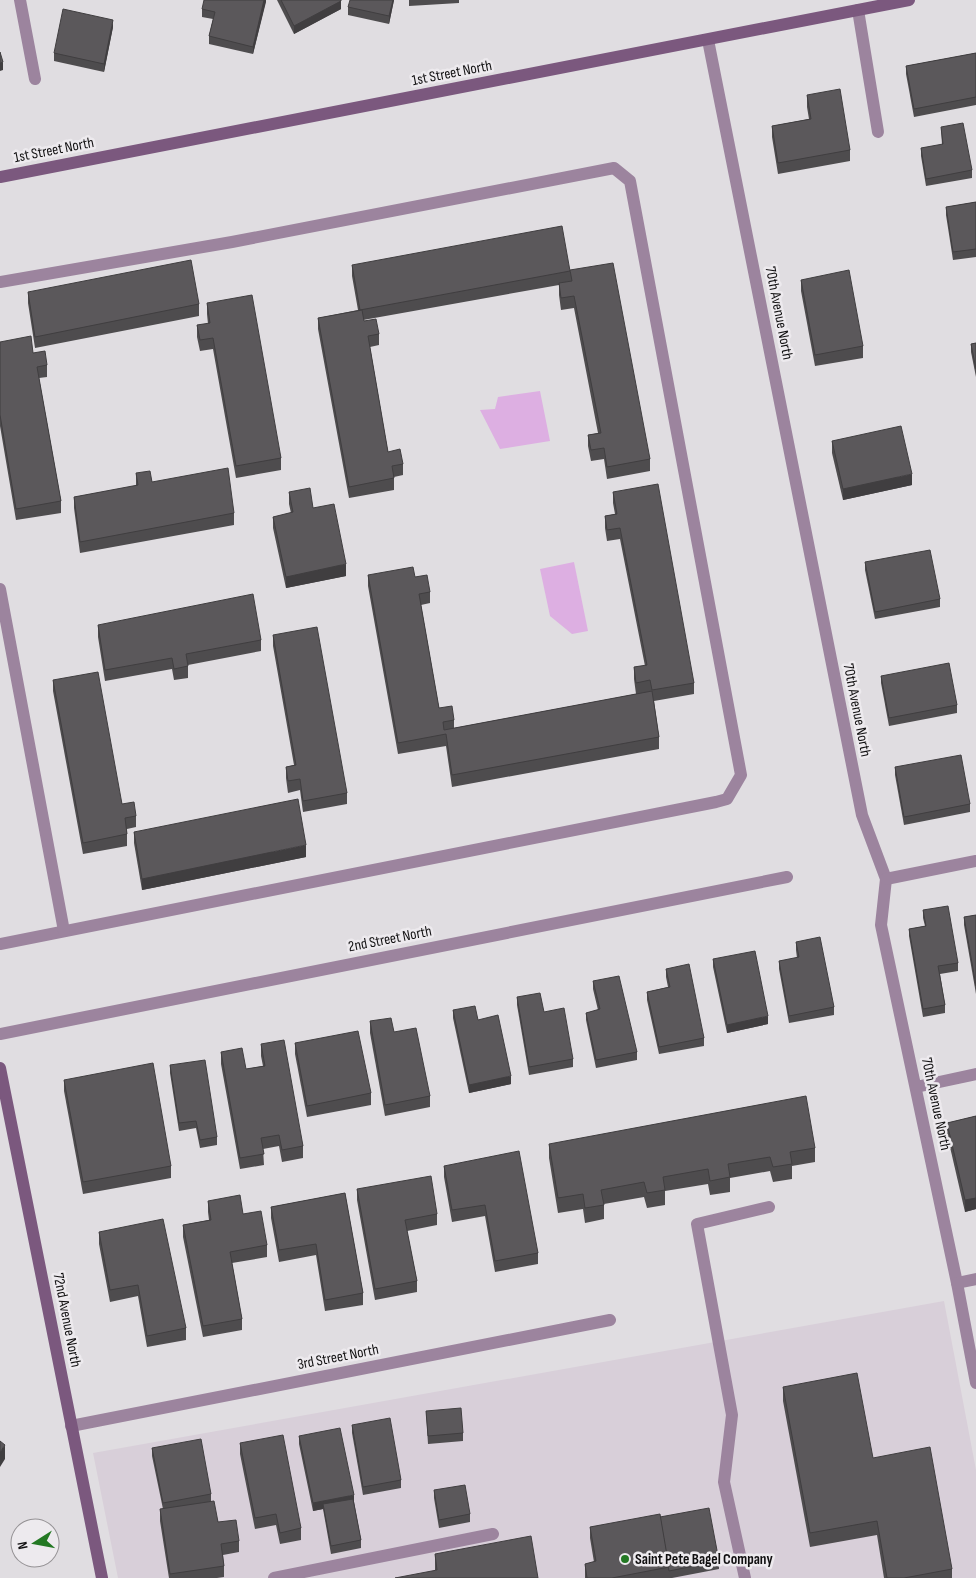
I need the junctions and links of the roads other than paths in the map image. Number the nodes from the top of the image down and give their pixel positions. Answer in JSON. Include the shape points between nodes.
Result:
{"nodes":[{"id":1,"x":20,"y":0,"type":"edge"},
{"id":2,"x":909,"y":0,"type":"edge"},
{"id":3,"x":858,"y":10,"type":"junction"},
{"id":4,"x":708,"y":40,"type":"junction"},
{"id":5,"x":35,"y":79,"type":"dead end"},
{"id":6,"x":878,"y":132,"type":"dead end"},
{"id":7,"x":0,"y":178,"type":"edge"},
{"id":8,"x":0,"y":282,"type":"edge"},
{"id":9,"x":0,"y":589,"type":"edge"},
{"id":10,"x":2,"y":614,"type":"edge"},
{"id":11,"x":976,"y":860,"type":"edge"},
{"id":12,"x":787,"y":877,"type":"dead end"},
{"id":13,"x":886,"y":879,"type":"junction"},
{"id":14,"x":64,"y":931,"type":"junction"},
{"id":15,"x":0,"y":944,"type":"edge"},
{"id":16,"x":0,"y":1034,"type":"edge"},
{"id":17,"x":0,"y":1068,"type":"edge"},
{"id":18,"x":976,"y":1074,"type":"edge"},
{"id":19,"x":916,"y":1087,"type":"junction"},
{"id":20,"x":768,"y":1207,"type":"dead end"},
{"id":21,"x":976,"y":1279,"type":"edge"},
{"id":22,"x":957,"y":1283,"type":"junction"},
{"id":23,"x":610,"y":1320,"type":"dead end"},
{"id":24,"x":976,"y":1383,"type":"edge"},
{"id":25,"x":71,"y":1426,"type":"junction"},
{"id":26,"x":493,"y":1534,"type":"dead end"},
{"id":27,"x":102,"y":1578,"type":"edge"},
{"id":28,"x":274,"y":1578,"type":"edge"},
{"id":29,"x":745,"y":1578,"type":"edge"}],
"edges":[{"from":1,"to":5,"type":"street"},
{"from":2,"to":3,"type":"street","name":"1st Street North"},
{"from":3,"to":4,"type":"street","name":"1st Street North"},
{"from":3,"to":6,"type":"street"},
{"from":4,"to":7,"type":"street","name":"1st Street North"},
{"from":4,"to":13,"type":"street","name":"70th Avenue North","via":[[862,815]]},
{"from":8,"to":14,"type":"street","via":[[232,242],[614,168],[630,181],[741,775],[727,800]]},
{"from":9,"to":10,"type":"street"},
{"from":10,"to":14,"type":"street"},
{"from":11,"to":13,"type":"street"},
{"from":12,"to":16,"type":"street","name":"2nd Street North"},
{"from":13,"to":19,"type":"street","name":"70th Avenue North","via":[[881,925]]},
{"from":14,"to":15,"type":"street"},
{"from":17,"to":25,"type":"street","name":"72nd Avenue North"},
{"from":18,"to":19,"type":"street"},
{"from":19,"to":22,"type":"street","name":"70th Avenue North"},
{"from":20,"to":29,"type":"street","via":[[696,1224],[732,1415],[724,1482]]},
{"from":21,"to":22,"type":"street"},
{"from":22,"to":24,"type":"street","name":"70th Avenue North"},
{"from":23,"to":25,"type":"street","name":"3rd Street North"},
{"from":25,"to":27,"type":"street","name":"72nd Avenue North"},
{"from":26,"to":28,"type":"street"}]}
